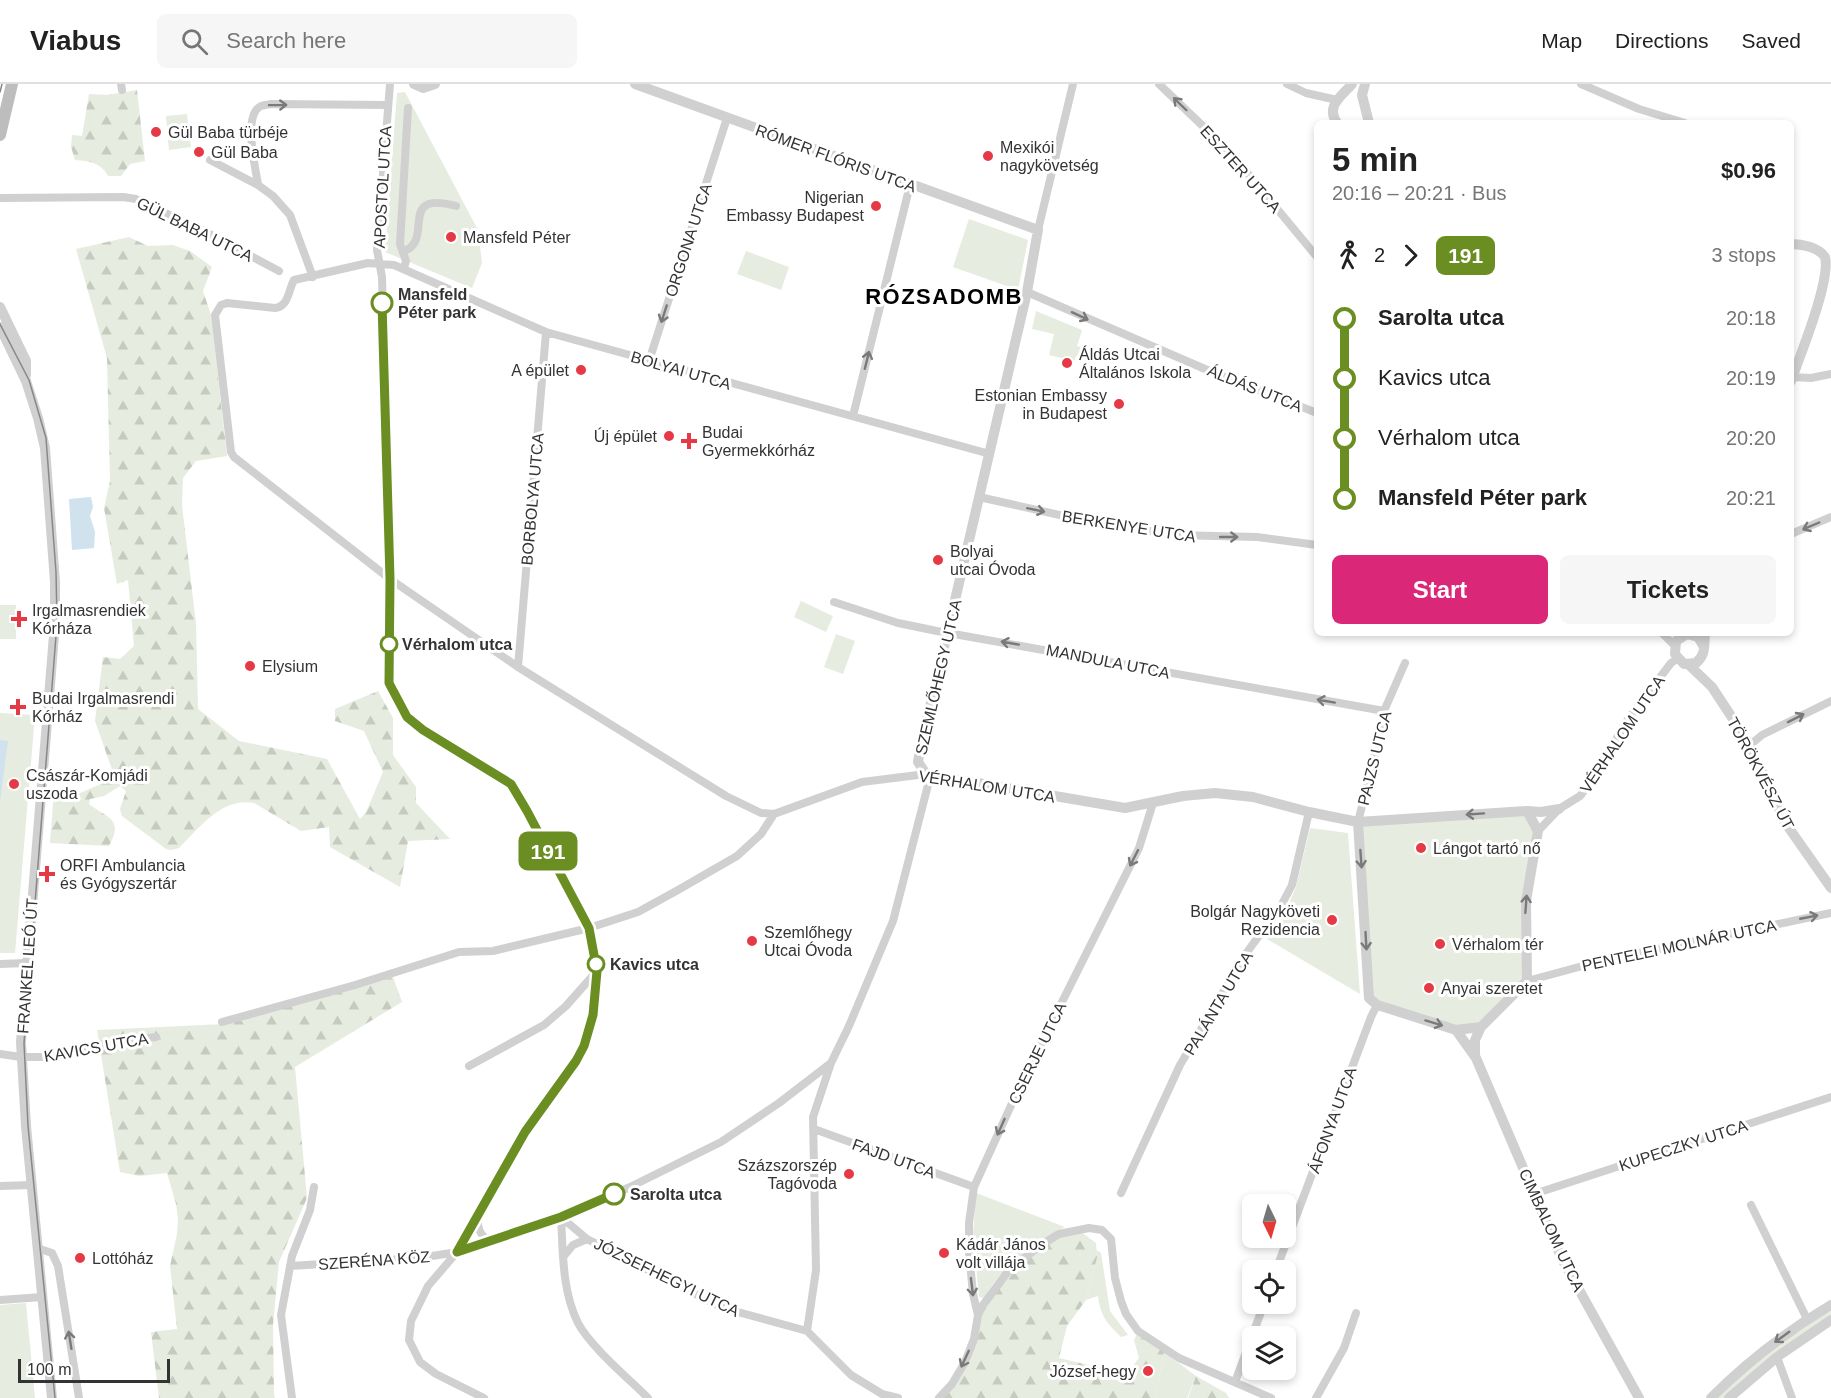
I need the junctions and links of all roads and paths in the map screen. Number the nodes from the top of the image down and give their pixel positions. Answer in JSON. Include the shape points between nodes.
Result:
{"nodes":[{"id":1,"x":12,"y":84,"type":"edge"},
{"id":2,"x":390,"y":84,"type":"edge"},
{"id":3,"x":414,"y":84,"type":"edge"},
{"id":4,"x":435,"y":84,"type":"edge"},
{"id":5,"x":635,"y":84,"type":"edge"},
{"id":6,"x":1073,"y":84,"type":"edge"},
{"id":7,"x":1160,"y":84,"type":"edge"},
{"id":8,"x":1287,"y":84,"type":"edge"},
{"id":9,"x":1352,"y":84,"type":"edge"},
{"id":10,"x":1365,"y":84,"type":"edge"},
{"id":11,"x":1581,"y":84,"type":"edge"},
{"id":12,"x":1337,"y":102,"type":"junction"},
{"id":13,"x":388,"y":105,"type":"junction"},
{"id":14,"x":408,"y":108,"type":"dead end"},
{"id":15,"x":1365,"y":116,"type":"edge"},
{"id":16,"x":727,"y":118,"type":"junction"},
{"id":17,"x":1335,"y":120,"type":"edge"},
{"id":18,"x":1675,"y":120,"type":"edge"},
{"id":19,"x":0,"y":135,"type":"edge"},
{"id":20,"x":210,"y":160,"type":"dead end"},
{"id":21,"x":258,"y":185,"type":"junction"},
{"id":22,"x":910,"y":185,"type":"junction"},
{"id":23,"x":0,"y":198,"type":"edge"},
{"id":24,"x":456,"y":206,"type":"dead end"},
{"id":25,"x":1038,"y":230,"type":"junction"},
{"id":26,"x":1794,"y":245,"type":"edge"},
{"id":27,"x":404,"y":251,"type":"junction"},
{"id":28,"x":1314,"y":253,"type":"edge"},
{"id":29,"x":1828,"y":256,"type":"edge"},
{"id":30,"x":381,"y":264,"type":"junction"},
{"id":31,"x":404,"y":268,"type":"junction"},
{"id":32,"x":279,"y":271,"type":"dead end"},
{"id":33,"x":314,"y":277,"type":"junction"},
{"id":34,"x":1027,"y":291,"type":"junction"},
{"id":35,"x":0,"y":307,"type":"edge"},
{"id":36,"x":0,"y":327,"type":"edge"},
{"id":37,"x":546,"y":332,"type":"junction"},
{"id":38,"x":649,"y":361,"type":"junction"},
{"id":39,"x":1794,"y":374,"type":"edge"},
{"id":40,"x":1831,"y":374,"type":"edge"},
{"id":41,"x":1794,"y":379,"type":"edge"},
{"id":42,"x":26,"y":381,"type":"junction"},
{"id":43,"x":1314,"y":412,"type":"edge"},
{"id":44,"x":853,"y":417,"type":"junction"},
{"id":45,"x":990,"y":454,"type":"junction"},
{"id":46,"x":979,"y":497,"type":"junction"},
{"id":47,"x":1831,"y":517,"type":"edge"},
{"id":48,"x":1794,"y":533,"type":"edge"},
{"id":49,"x":1314,"y":545,"type":"edge"},
{"id":50,"x":390,"y":579,"type":"junction"},
{"id":51,"x":834,"y":602,"type":"dead end"},
{"id":52,"x":949,"y":633,"type":"junction"},
{"id":53,"x":1665,"y":636,"type":"edge"},
{"id":54,"x":1683,"y":636,"type":"edge"},
{"id":55,"x":1694,"y":636,"type":"edge"},
{"id":56,"x":1705,"y":636,"type":"edge"},
{"id":57,"x":1674,"y":645,"type":"junction"},
{"id":58,"x":1704,"y":650,"type":"junction"},
{"id":59,"x":1677,"y":659,"type":"junction"},
{"id":60,"x":1406,"y":663,"type":"dead end"},
{"id":61,"x":1689,"y":665,"type":"junction"},
{"id":62,"x":518,"y":667,"type":"junction"},
{"id":63,"x":1712,"y":687,"type":"junction"},
{"id":64,"x":1831,"y":701,"type":"edge"},
{"id":65,"x":1384,"y":711,"type":"junction"},
{"id":66,"x":1750,"y":745,"type":"junction"},
{"id":67,"x":926,"y":774,"type":"junction"},
{"id":68,"x":1153,"y":803,"type":"junction"},
{"id":69,"x":1559,"y":809,"type":"junction"},
{"id":70,"x":1527,"y":810,"type":"junction"},
{"id":71,"x":1309,"y":812,"type":"junction"},
{"id":72,"x":774,"y":814,"type":"junction"},
{"id":73,"x":1358,"y":822,"type":"junction"},
{"id":74,"x":1538,"y":831,"type":"junction"},
{"id":75,"x":1831,"y":888,"type":"edge"},
{"id":76,"x":1831,"y":913,"type":"edge"},
{"id":77,"x":589,"y":928,"type":"junction"},
{"id":78,"x":26,"y":963,"type":"junction"},
{"id":79,"x":0,"y":964,"type":"edge"},
{"id":80,"x":597,"y":971,"type":"junction"},
{"id":81,"x":1527,"y":981,"type":"junction"},
{"id":82,"x":1377,"y":1005,"type":"junction"},
{"id":83,"x":222,"y":1022,"type":"dead end"},
{"id":84,"x":1481,"y":1028,"type":"junction"},
{"id":85,"x":1456,"y":1030,"type":"junction"},
{"id":86,"x":156,"y":1037,"type":"dead end"},
{"id":87,"x":0,"y":1054,"type":"edge"},
{"id":88,"x":1475,"y":1056,"type":"junction"},
{"id":89,"x":21,"y":1057,"type":"junction"},
{"id":90,"x":831,"y":1063,"type":"junction"},
{"id":91,"x":469,"y":1066,"type":"dead end"},
{"id":92,"x":1831,"y":1097,"type":"edge"},
{"id":93,"x":813,"y":1129,"type":"junction"},
{"id":94,"x":32,"y":1185,"type":"junction"},
{"id":95,"x":0,"y":1186,"type":"edge"},
{"id":96,"x":314,"y":1187,"type":"dead end"},
{"id":97,"x":974,"y":1187,"type":"junction"},
{"id":98,"x":1121,"y":1193,"type":"dead end"},
{"id":99,"x":1534,"y":1194,"type":"junction"},
{"id":100,"x":1751,"y":1206,"type":"dead end"},
{"id":101,"x":477,"y":1216,"type":"junction"},
{"id":102,"x":561,"y":1217,"type":"junction"},
{"id":103,"x":587,"y":1239,"type":"junction"},
{"id":104,"x":490,"y":1241,"type":"junction"},
{"id":105,"x":37,"y":1244,"type":"junction"},
{"id":106,"x":457,"y":1252,"type":"junction"},
{"id":107,"x":563,"y":1257,"type":"junction"},
{"id":108,"x":1280,"y":1260,"type":"edge"},
{"id":109,"x":290,"y":1266,"type":"junction"},
{"id":110,"x":42,"y":1297,"type":"junction"},
{"id":111,"x":0,"y":1300,"type":"edge"},
{"id":112,"x":1831,"y":1305,"type":"edge"},
{"id":113,"x":1356,"y":1313,"type":"dead end"},
{"id":114,"x":1260,"y":1314,"type":"edge"},
{"id":115,"x":978,"y":1315,"type":"junction"},
{"id":116,"x":1807,"y":1320,"type":"junction"},
{"id":117,"x":1831,"y":1320,"type":"edge"},
{"id":118,"x":807,"y":1331,"type":"junction"},
{"id":119,"x":1777,"y":1357,"type":"junction"},
{"id":120,"x":1235,"y":1382,"type":"junction"},
{"id":121,"x":880,"y":1396,"type":"edge"},
{"id":122,"x":52,"y":1398,"type":"edge"},
{"id":123,"x":79,"y":1398,"type":"edge"},
{"id":124,"x":292,"y":1398,"type":"edge"},
{"id":125,"x":484,"y":1398,"type":"edge"},
{"id":126,"x":648,"y":1398,"type":"edge"},
{"id":127,"x":898,"y":1398,"type":"edge"},
{"id":128,"x":939,"y":1398,"type":"edge"},
{"id":129,"x":1271,"y":1398,"type":"edge"},
{"id":130,"x":1316,"y":1398,"type":"edge"},
{"id":131,"x":1639,"y":1398,"type":"edge"},
{"id":132,"x":1711,"y":1398,"type":"edge"},
{"id":133,"x":1729,"y":1398,"type":"edge"},
{"id":134,"x":1792,"y":1398,"type":"edge"}],
"edges":[{"from":1,"to":19,"type":"main road"},
{"from":2,"to":13,"type":"street","name":"APOSTOL UTCA"},
{"from":3,"to":4,"type":"street"},
{"from":5,"to":16,"type":"street","name":"RÓMER FLÓRIS UTCA"},
{"from":6,"to":25,"type":"street","name":"SZEMLŐHEGY UTCA"},
{"from":28,"to":7,"type":"street","name":"ESZTER UTCA","one_way":true,"via":[[1231,153]]},
{"from":8,"to":12,"type":"street"},
{"from":9,"to":12,"type":"street"},
{"from":10,"to":15,"type":"street"},
{"from":11,"to":18,"type":"street"},
{"from":12,"to":15,"type":"street","via":[[1358,97]]},
{"from":12,"to":17,"type":"street"},
{"from":21,"to":13,"type":"street","one_way":true,"via":[[251,123],[260,106]]},
{"from":13,"to":30,"type":"street","name":"APOSTOL UTCA","via":[[377,250]]},
{"from":14,"to":27,"type":"street","via":[[399,244]]},
{"from":16,"to":22,"type":"street","name":"RÓMER FLÓRIS UTCA"},
{"from":16,"to":38,"type":"street","name":"ORGONA UTCA","one_way":true},
{"from":20,"to":21,"type":"street"},
{"from":21,"to":33,"type":"street","via":[[290,215]]},
{"from":22,"to":25,"type":"street","name":"RÓMER FLÓRIS UTCA"},
{"from":44,"to":22,"type":"street","one_way":true},
{"from":23,"to":32,"type":"street","name":"GÜL BABA UTCA","via":[[136,199]]},
{"from":24,"to":27,"type":"street","via":[[440,202],[423,206],[416,240]]},
{"from":25,"to":34,"type":"street","name":"SZEMLŐHEGY UTCA"},
{"from":26,"to":29,"type":"street"},
{"from":27,"to":31,"type":"street"},
{"from":29,"to":39,"type":"street","via":[[1825,296]]},
{"from":30,"to":31,"type":"street","name":"BOLYAI UTCA"},
{"from":30,"to":33,"type":"street","via":[[368,263]]},
{"from":30,"to":50,"type":"street","name":"APOSTOL UTCA"},
{"from":31,"to":37,"type":"street","name":"BOLYAI UTCA"},
{"from":33,"to":50,"type":"street","via":[[294,280],[282,307],[227,303],[217,310],[231,452]]},
{"from":34,"to":43,"type":"street","name":"ÁLDÁS UTCA","one_way":true,"via":[[1183,360]]},
{"from":34,"to":45,"type":"street","name":"SZEMLŐHEGY UTCA"},
{"from":35,"to":42,"type":"street","name":"FRANKEL LEÓ ÚT","via":[[26,361]]},
{"from":36,"to":42,"type":"street","name":"FRANKEL LEÓ ÚT"},
{"from":37,"to":38,"type":"street","name":"BOLYAI UTCA"},
{"from":37,"to":62,"type":"street","name":"BORBOLYA UTCA"},
{"from":38,"to":44,"type":"street","name":"BOLYAI UTCA"},
{"from":40,"to":41,"type":"street"},
{"from":42,"to":78,"type":"street","name":"FRANKEL LEÓ ÚT","via":[[45,448],[55,596]]},
{"from":44,"to":45,"type":"street","name":"BOLYAI UTCA"},
{"from":45,"to":46,"type":"street","name":"SZEMLŐHEGY UTCA"},
{"from":46,"to":49,"type":"street","name":"BERKENYE UTCA","one_way":true,"via":[[1174,535],[1257,537]]},
{"from":46,"to":52,"type":"street","name":"SZEMLŐHEGY UTCA"},
{"from":47,"to":48,"type":"street","one_way":true},
{"from":50,"to":62,"type":"street"},
{"from":50,"to":77,"type":"street","name":"APOSTOL UTCA","via":[[389,683],[407,717],[511,784]]},
{"from":51,"to":52,"type":"street","name":"MANDULA UTCA","via":[[898,623]]},
{"from":65,"to":52,"type":"street","name":"MANDULA UTCA","one_way":true},
{"from":52,"to":67,"type":"street","name":"SZEMLŐHEGY UTCA","via":[[918,762]]},
{"from":53,"to":57,"type":"street"},
{"from":54,"to":57,"type":"street"},
{"from":55,"to":58,"type":"street"},
{"from":56,"to":58,"type":"street","name":"TÖRÖKVÉSZ ÚT"},
{"from":57,"to":59,"type":"street"},
{"from":58,"to":61,"type":"street","via":[[1700,661]]},
{"from":58,"to":63,"type":"street","name":"TÖRÖKVÉSZ ÚT"},
{"from":59,"to":61,"type":"street"},
{"from":59,"to":69,"type":"street","name":"VÉRHALOM UTCA","via":[[1626,722],[1580,796]]},
{"from":60,"to":65,"type":"street","name":"PAJZS UTCA"},
{"from":61,"to":63,"type":"street","name":"TÖRÖKVÉSZ ÚT"},
{"from":62,"to":72,"type":"street","via":[[726,796],[761,813]]},
{"from":63,"to":66,"type":"street","name":"TÖRÖKVÉSZ ÚT"},
{"from":66,"to":64,"type":"street","one_way":true,"via":[[1762,735]]},
{"from":65,"to":73,"type":"street","name":"PAJZS UTCA"},
{"from":66,"to":75,"type":"street","name":"TÖRÖKVÉSZ ÚT","via":[[1784,821]]},
{"from":67,"to":68,"type":"street","name":"VÉRHALOM UTCA","via":[[1125,808]]},
{"from":67,"to":72,"type":"street","name":"VÉRHALOM UTCA","via":[[862,782]]},
{"from":67,"to":90,"type":"street","name":"SZEMLŐHEGY UTCA","via":[[928,785],[892,921]]},
{"from":68,"to":71,"type":"street","name":"VÉRHALOM UTCA","via":[[1215,794],[1252,797]]},
{"from":68,"to":97,"type":"street","name":"CSERJE UTCA","one_way":true,"via":[[1139,848]]},
{"from":69,"to":70,"type":"street"},
{"from":69,"to":74,"type":"street","name":"VÉRHALOM UTCA"},
{"from":70,"to":73,"type":"street","one_way":true},
{"from":70,"to":74,"type":"street"},
{"from":71,"to":73,"type":"street","name":"VÉRHALOM UTCA"},
{"from":71,"to":98,"type":"street","name":"PALÁNTA UTCA","via":[[1292,885],[1180,1065]]},
{"from":72,"to":77,"type":"street","via":[[761,834],[737,856],[638,912]]},
{"from":73,"to":82,"type":"street","one_way":true,"via":[[1369,998]]},
{"from":81,"to":74,"type":"street","one_way":true,"via":[[1526,901]]},
{"from":81,"to":76,"type":"street","name":"PENTELEI MOLNÁR UTCA","one_way":true,"via":[[1601,961]]},
{"from":77,"to":80,"type":"street","name":"APOSTOL UTCA"},
{"from":77,"to":83,"type":"street","via":[[493,951],[459,952]]},
{"from":78,"to":79,"type":"street"},
{"from":78,"to":89,"type":"street","name":"FRANKEL LEÓ ÚT"},
{"from":80,"to":91,"type":"street","via":[[544,1025]]},
{"from":80,"to":101,"type":"street","name":"APOSTOL UTCA","via":[[593,1015],[584,1046],[532,1121]]},
{"from":81,"to":84,"type":"street"},
{"from":82,"to":85,"type":"street","one_way":true},
{"from":82,"to":108,"type":"street","name":"ÁFONYA UTCA"},
{"from":84,"to":85,"type":"street"},
{"from":84,"to":88,"type":"street","via":[[1475,1040]]},
{"from":85,"to":88,"type":"street","name":"CIMBALOM UTCA"},
{"from":86,"to":89,"type":"street","name":"KAVICS UTCA","via":[[50,1057]]},
{"from":87,"to":89,"type":"street","name":"KAVICS UTCA"},
{"from":88,"to":99,"type":"street","name":"CIMBALOM UTCA"},
{"from":89,"to":94,"type":"street","name":"FRANKEL LEÓ ÚT"},
{"from":90,"to":93,"type":"street","name":"SZEMLŐHEGY UTCA","via":[[813,1117]]},
{"from":90,"to":102,"type":"street","via":[[721,1142]]},
{"from":92,"to":99,"type":"street","name":"KUPECZKY UTCA"},
{"from":93,"to":97,"type":"street","name":"FAJD UTCA"},
{"from":93,"to":118,"type":"street","name":"SZEMLŐHEGY UTCA","via":[[816,1270]]},
{"from":94,"to":95,"type":"street"},
{"from":94,"to":105,"type":"street","name":"FRANKEL LEÓ ÚT"},
{"from":96,"to":109,"type":"street"},
{"from":97,"to":115,"type":"street","name":"CSERJE UTCA","one_way":true,"via":[[969,1252]]},
{"from":99,"to":131,"type":"street","name":"CIMBALOM UTCA","via":[[1562,1258]]},
{"from":100,"to":116,"type":"street"},
{"from":101,"to":104,"type":"street","via":[[478,1230]]},
{"from":101,"to":106,"type":"street","name":"APOSTOL UTCA"},
{"from":102,"to":103,"type":"street","name":"JÓZSEFHEGYI UTCA"},
{"from":102,"to":104,"type":"street"},
{"from":102,"to":107,"type":"street"},
{"from":103,"to":107,"type":"street","via":[[573,1245]]},
{"from":103,"to":118,"type":"street","name":"JÓZSEFHEGYI UTCA","via":[[723,1308]]},
{"from":104,"to":106,"type":"street"},
{"from":105,"to":110,"type":"street","name":"FRANKEL LEÓ ÚT"},
{"from":123,"to":105,"type":"street","one_way":true,"via":[[58,1266],[52,1253]]},
{"from":106,"to":109,"type":"street","name":"SZERÉNA KÖZ"},
{"from":106,"to":125,"type":"street","name":"APOSTOL UTCA","via":[[416,1307],[409,1340],[420,1362]]},
{"from":107,"to":126,"type":"street","via":[[578,1323]]},
{"from":109,"to":124,"type":"street","via":[[280,1315]]},
{"from":110,"to":111,"type":"street"},
{"from":110,"to":122,"type":"street","name":"FRANKEL LEÓ ÚT"},
{"from":112,"to":116,"type":"street"},
{"from":113,"to":130,"type":"street","via":[[1344,1348]]},
{"from":114,"to":120,"type":"street"},
{"from":115,"to":120,"type":"street","via":[[1009,1270],[1041,1245],[1077,1229],[1102,1230],[1111,1239],[1121,1301],[1138,1331],[1179,1358]]},
{"from":115,"to":128,"type":"street","one_way":true,"via":[[965,1362]]},
{"from":116,"to":132,"type":"street","one_way":true,"via":[[1770,1346]]},
{"from":117,"to":119,"type":"street"},
{"from":118,"to":121,"type":"street","name":"JÓZSEFHEGYI UTCA","via":[[851,1375]]},
{"from":119,"to":133,"type":"street"},
{"from":119,"to":134,"type":"street"},
{"from":120,"to":129,"type":"street"},
{"from":121,"to":127,"type":"street","name":"JÓZSEFHEGYI UTCA"}]}
